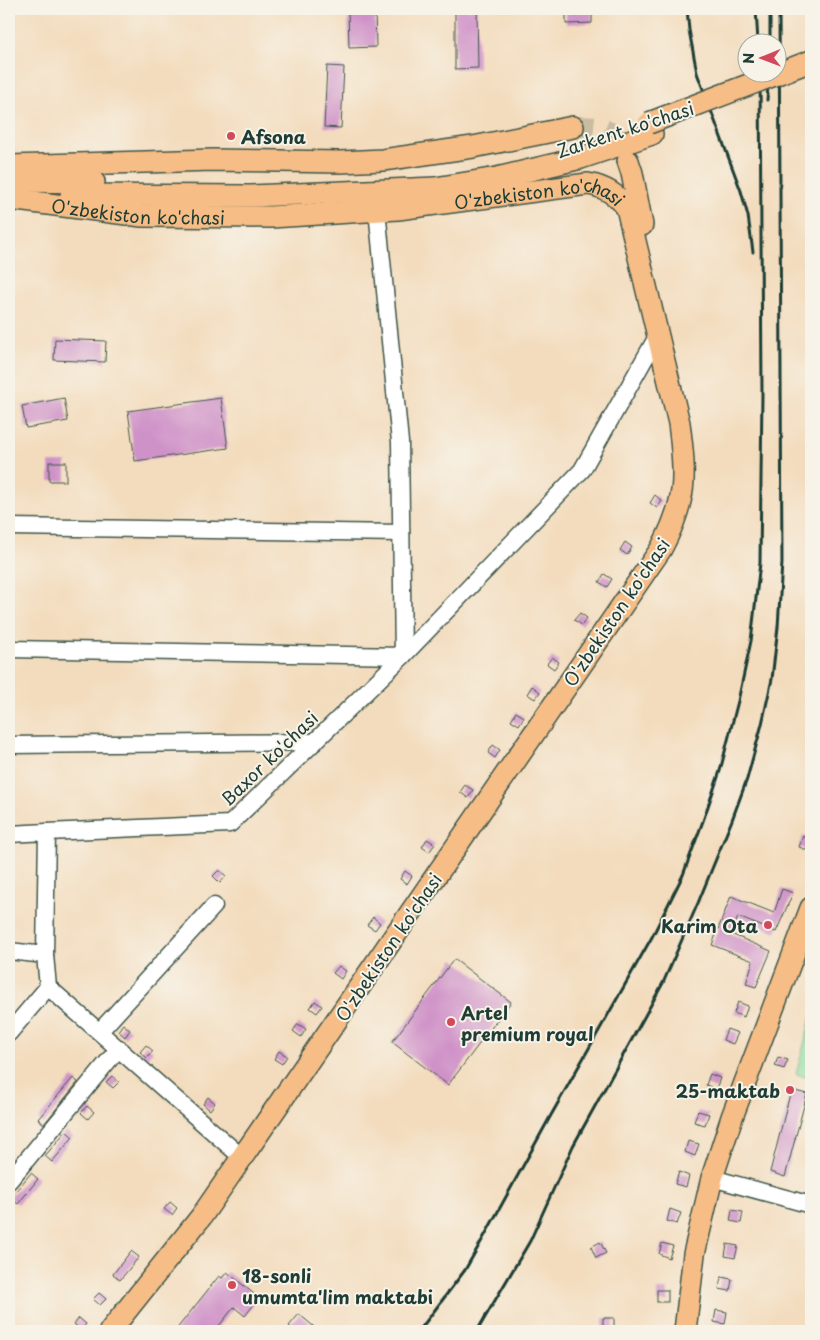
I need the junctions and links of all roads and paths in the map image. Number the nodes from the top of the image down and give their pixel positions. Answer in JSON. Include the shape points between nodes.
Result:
{"nodes":[{"id":1,"x":811,"y":61,"type":"edge"},
{"id":2,"x":811,"y":73,"type":"edge"},
{"id":3,"x":573,"y":127,"type":"tunnel mouth"},
{"id":4,"x":651,"y":128,"type":"junction"},
{"id":5,"x":628,"y":160,"type":"tunnel mouth"},
{"id":6,"x":12,"y":181,"type":"edge"},
{"id":7,"x":434,"y":182,"type":"joint"},
{"id":8,"x":9,"y":199,"type":"edge"},
{"id":9,"x":377,"y":210,"type":"junction"},
{"id":10,"x":658,"y":335,"type":"junction"},
{"id":11,"x":9,"y":527,"type":"edge"},
{"id":12,"x":401,"y":533,"type":"junction"},
{"id":13,"x":9,"y":649,"type":"edge"},
{"id":14,"x":403,"y":656,"type":"junction"},
{"id":15,"x":315,"y":742,"type":"junction"},
{"id":16,"x":9,"y":745,"type":"edge"},
{"id":17,"x":47,"y":832,"type":"junction"},
{"id":18,"x":9,"y":834,"type":"edge"},
{"id":19,"x":214,"y":906,"type":"dead end"},
{"id":20,"x":811,"y":908,"type":"edge"},
{"id":21,"x":9,"y":951,"type":"edge"},
{"id":22,"x":45,"y":955,"type":"junction"},
{"id":23,"x":48,"y":987,"type":"junction"},
{"id":24,"x":100,"y":1031,"type":"junction"},
{"id":25,"x":9,"y":1033,"type":"edge"},
{"id":26,"x":119,"y":1048,"type":"junction"},
{"id":27,"x":244,"y":1156,"type":"junction"},
{"id":28,"x":712,"y":1178,"type":"junction"},
{"id":29,"x":9,"y":1181,"type":"edge"},
{"id":30,"x":811,"y":1205,"type":"edge"},
{"id":31,"x":110,"y":1331,"type":"edge"},
{"id":32,"x":127,"y":1331,"type":"edge"},
{"id":33,"x":685,"y":1331,"type":"edge"}],
"edges":[{"from":1,"to":4,"type":"main road","name":"Zarkent ko'chasi","bridge":true},
{"from":2,"to":4,"type":"main road","name":"Zarkent ko'chasi"},
{"from":3,"to":6,"type":"main road","name":"O'zbekiston ko'chasi","via":[[474,147],[383,160],[213,160],[36,166]]},
{"from":4,"to":7,"type":"main road","name":"Zarkent ko'chasi","via":[[581,158],[497,178]]},
{"from":5,"to":32,"type":"main road","name":"O'zbekiston ko'chasi","via":[[652,278],[691,436],[692,488],[678,539],[671,554],[238,1187],[192,1251]]},
{"from":6,"to":7,"type":"main road","name":"O'zbekiston ko'chasi","via":[[251,196]]},
{"from":8,"to":9,"type":"main road","name":"O'zbekiston ko'chasi","via":[[142,216],[271,217]]},
{"from":9,"to":10,"type":"main road","name":"O'zbekiston ko'chasi","via":[[528,190],[588,184],[602,187],[627,208]]},
{"from":9,"to":12,"type":"street","via":[[400,442]]},
{"from":10,"to":14,"type":"street","name":"Baxor ko'chasi","via":[[582,470]]},
{"from":10,"to":27,"type":"main road","name":"O'zbekiston ko'chasi","via":[[679,423],[684,472],[680,504],[661,549]]},
{"from":11,"to":12,"type":"street"},
{"from":12,"to":14,"type":"street"},
{"from":13,"to":14,"type":"street"},
{"from":14,"to":15,"type":"street","name":"Baxor ko'chasi"},
{"from":15,"to":16,"type":"street"},
{"from":15,"to":17,"type":"street","name":"Baxor ko'chasi","via":[[230,824]]},
{"from":17,"to":18,"type":"street","name":"Baxor ko'chasi"},
{"from":17,"to":22,"type":"street"},
{"from":19,"to":24,"type":"street"},
{"from":20,"to":28,"type":"main road"},
{"from":21,"to":22,"type":"street"},
{"from":22,"to":23,"type":"street"},
{"from":23,"to":24,"type":"street"},
{"from":23,"to":25,"type":"street"},
{"from":24,"to":26,"type":"street"},
{"from":26,"to":27,"type":"street"},
{"from":26,"to":29,"type":"street"},
{"from":27,"to":31,"type":"main road","name":"O'zbekiston ko'chasi","via":[[201,1217]]},
{"from":28,"to":30,"type":"street"},
{"from":28,"to":33,"type":"main road","via":[[694,1254]]}]}
